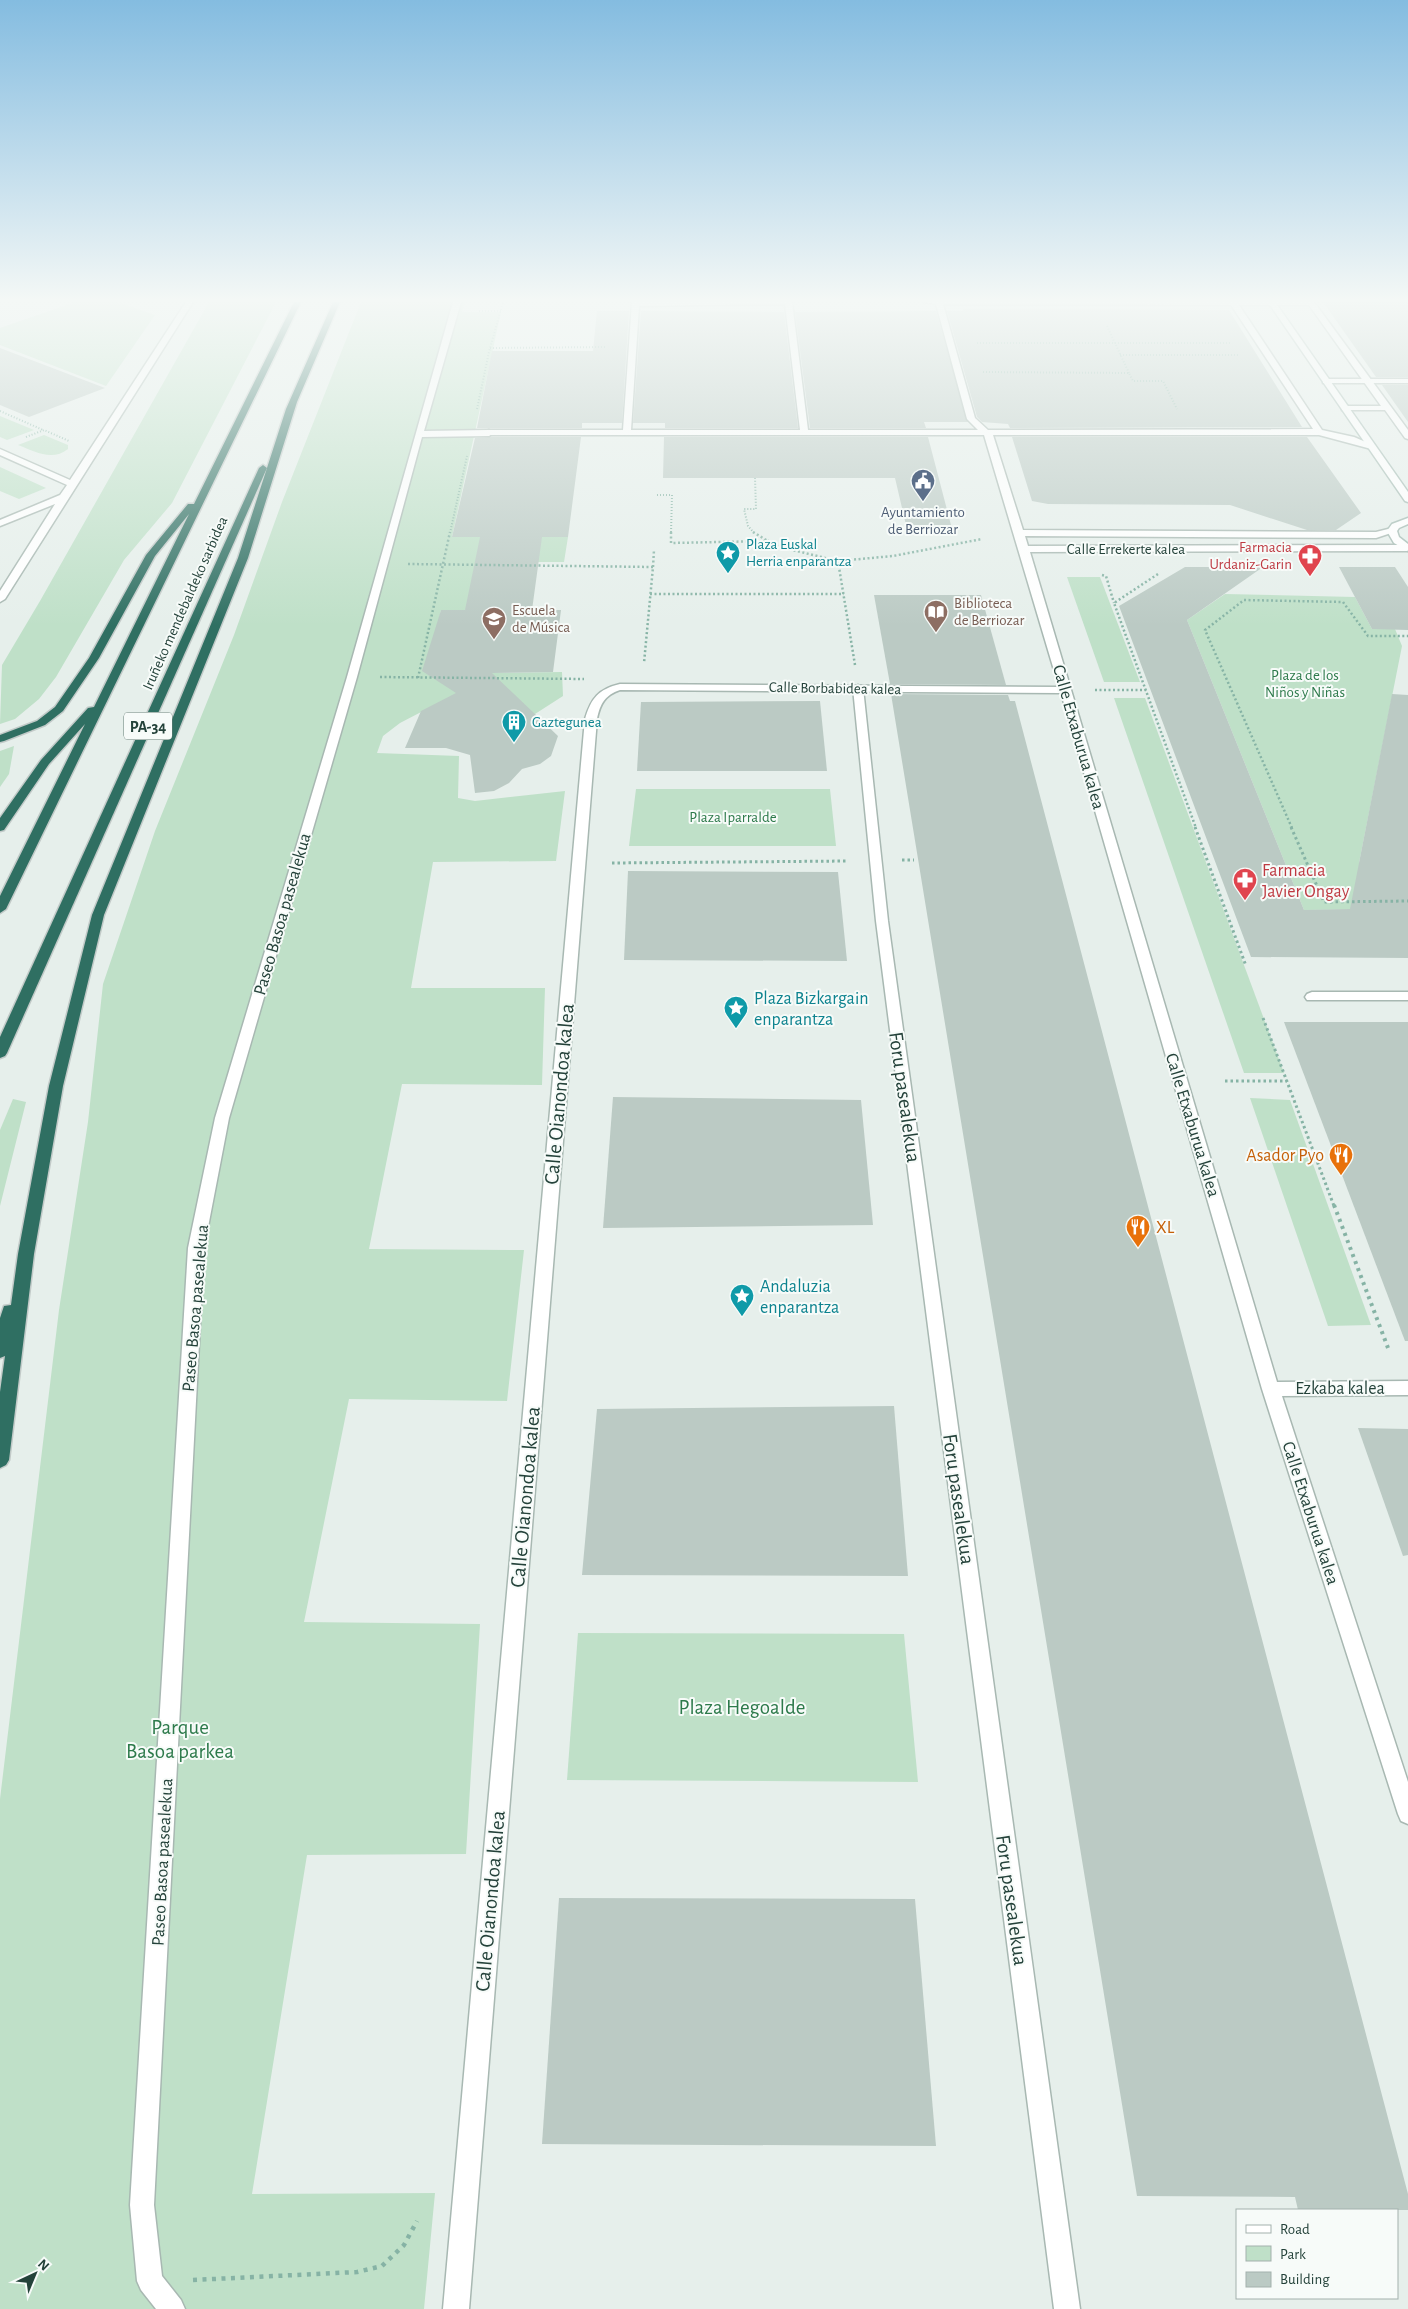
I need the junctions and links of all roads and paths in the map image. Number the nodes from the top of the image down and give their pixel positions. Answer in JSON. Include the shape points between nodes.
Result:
{"nodes":[{"id":1,"x":119,"y":410,"type":"edge"},
{"id":2,"x":245,"y":410,"type":"edge"},
{"id":3,"x":289,"y":410,"type":"edge"},
{"id":4,"x":291,"y":410,"type":"edge"},
{"id":5,"x":426,"y":410,"type":"edge"},
{"id":6,"x":477,"y":410,"type":"edge"},
{"id":7,"x":629,"y":410,"type":"edge"},
{"id":8,"x":801,"y":410,"type":"edge"},
{"id":9,"x":968,"y":410,"type":"edge"},
{"id":10,"x":1177,"y":410,"type":"edge"},
{"id":11,"x":1305,"y":410,"type":"edge"},
{"id":12,"x":1346,"y":410,"type":"edge"},
{"id":13,"x":1388,"y":410,"type":"edge"},
{"id":14,"x":0,"y":412,"type":"edge"},
{"id":15,"x":1180,"y":415,"type":"dead end"},
{"id":16,"x":44,"y":430,"type":"junction"},
{"id":17,"x":804,"y":432,"type":"junction"},
{"id":18,"x":1320,"y":432,"type":"junction"},
{"id":19,"x":627,"y":433,"type":"junction"},
{"id":20,"x":419,"y":434,"type":"junction"},
{"id":21,"x":472,"y":434,"type":"junction"},
{"id":22,"x":988,"y":434,"type":"junction"},
{"id":23,"x":1408,"y":436,"type":"edge"},
{"id":24,"x":18,"y":440,"type":"dead end"},
{"id":25,"x":70,"y":441,"type":"dead end"},
{"id":26,"x":1372,"y":448,"type":"junction"},
{"id":27,"x":0,"y":452,"type":"edge"},
{"id":28,"x":755,"y":478,"type":"dead end"},
{"id":29,"x":72,"y":484,"type":"junction"},
{"id":30,"x":208,"y":486,"type":"junction"},
{"id":31,"x":657,"y":495,"type":"dead end"},
{"id":32,"x":64,"y":497,"type":"junction"},
{"id":33,"x":1408,"y":499,"type":"edge"},
{"id":34,"x":1408,"y":521,"type":"edge"},
{"id":35,"x":0,"y":523,"type":"edge"},
{"id":36,"x":1392,"y":531,"type":"junction"},
{"id":37,"x":1019,"y":533,"type":"junction"},
{"id":38,"x":982,"y":539,"type":"dead end"},
{"id":39,"x":768,"y":541,"type":"junction"},
{"id":40,"x":1408,"y":548,"type":"edge"},
{"id":41,"x":1024,"y":549,"type":"junction"},
{"id":42,"x":654,"y":550,"type":"dead end"},
{"id":43,"x":838,"y":560,"type":"junction"},
{"id":44,"x":383,"y":564,"type":"junction"},
{"id":45,"x":443,"y":564,"type":"junction"},
{"id":46,"x":653,"y":567,"type":"junction"},
{"id":47,"x":1099,"y":573,"type":"dead end"},
{"id":48,"x":1159,"y":574,"type":"dead end"},
{"id":49,"x":650,"y":594,"type":"junction"},
{"id":50,"x":844,"y":594,"type":"junction"},
{"id":51,"x":0,"y":599,"type":"edge"},
{"id":52,"x":1114,"y":604,"type":"junction"},
{"id":53,"x":1408,"y":636,"type":"edge"},
{"id":54,"x":644,"y":663,"type":"dead end"},
{"id":55,"x":352,"y":677,"type":"junction"},
{"id":56,"x":418,"y":678,"type":"junction"},
{"id":57,"x":591,"y":679,"type":"dead end"},
{"id":58,"x":857,"y":680,"type":"junction"},
{"id":59,"x":606,"y":690,"type":"joint"},
{"id":60,"x":1064,"y":690,"type":"junction"},
{"id":61,"x":1095,"y":690,"type":"dead end"},
{"id":62,"x":1146,"y":690,"type":"junction"},
{"id":63,"x":105,"y":696,"type":"junction"},
{"id":64,"x":0,"y":739,"type":"edge"},
{"id":65,"x":0,"y":827,"type":"edge"},
{"id":66,"x":876,"y":860,"type":"junction"},
{"id":67,"x":914,"y":860,"type":"dead end"},
{"id":68,"x":612,"y":863,"type":"dead end"},
{"id":69,"x":1408,"y":901,"type":"edge"},
{"id":70,"x":0,"y":909,"type":"edge"},
{"id":71,"x":1246,"y":966,"type":"dead end"},
{"id":72,"x":1408,"y":996,"type":"edge"},
{"id":73,"x":1312,"y":997,"type":"dead end"},
{"id":74,"x":1263,"y":1018,"type":"dead end"},
{"id":75,"x":0,"y":1053,"type":"edge"},
{"id":76,"x":1226,"y":1081,"type":"dead end"},
{"id":77,"x":1287,"y":1081,"type":"junction"},
{"id":78,"x":26,"y":1254,"type":"junction"},
{"id":79,"x":1388,"y":1348,"type":"dead end"},
{"id":80,"x":0,"y":1351,"type":"edge"},
{"id":81,"x":1408,"y":1388,"type":"edge"},
{"id":82,"x":1271,"y":1389,"type":"junction"},
{"id":83,"x":0,"y":1460,"type":"edge"},
{"id":84,"x":1408,"y":1814,"type":"edge"},
{"id":85,"x":417,"y":2221,"type":"dead end"},
{"id":86,"x":150,"y":2281,"type":"junction"},
{"id":87,"x":172,"y":2309,"type":"edge"},
{"id":88,"x":456,"y":2309,"type":"edge"},
{"id":89,"x":1067,"y":2309,"type":"edge"}],
"edges":[{"from":1,"to":29,"type":"street"},
{"from":2,"to":30,"type":"highway","name":"Iruñeko mendebaldeko sarbidea","number":"PA-34"},
{"from":3,"to":75,"type":"highway","name":"Iruñeko mendebaldeko sarbidea","number":"PA-34"},
{"from":4,"to":78,"type":"highway","via":[[243,558],[98,915],[56,1086]]},
{"from":5,"to":20,"type":"street","name":"Paseo Basoa pasealekua"},
{"from":6,"to":21,"type":"path"},
{"from":7,"to":19,"type":"street"},
{"from":8,"to":17,"type":"street"},
{"from":9,"to":22,"type":"street","via":[[971,420]]},
{"from":10,"to":15,"type":"path"},
{"from":11,"to":18,"type":"street"},
{"from":12,"to":26,"type":"street"},
{"from":13,"to":23,"type":"street"},
{"from":14,"to":16,"type":"path"},
{"from":16,"to":24,"type":"path"},
{"from":16,"to":25,"type":"path"},
{"from":17,"to":19,"type":"street"},
{"from":17,"to":22,"type":"street"},
{"from":18,"to":22,"type":"street"},
{"from":18,"to":26,"type":"street"},
{"from":19,"to":21,"type":"street"},
{"from":20,"to":21,"type":"street"},
{"from":20,"to":44,"type":"street","name":"Paseo Basoa pasealekua"},
{"from":21,"to":45,"type":"path"},
{"from":22,"to":37,"type":"street","name":"Calle Etxaburua kalea"},
{"from":26,"to":33,"type":"street"},
{"from":27,"to":29,"type":"street"},
{"from":28,"to":39,"type":"path","via":[[756,509],[744,510],[749,530]]},
{"from":29,"to":32,"type":"street"},
{"from":30,"to":63,"type":"highway","name":"Iruñeko mendebaldeko sarbidea","number":"PA-34"},
{"from":30,"to":64,"type":"highway","via":[[151,554],[94,658],[59,709],[41,723]]},
{"from":31,"to":39,"type":"path","via":[[672,495],[671,543]]},
{"from":32,"to":35,"type":"street"},
{"from":32,"to":51,"type":"street"},
{"from":34,"to":36,"type":"street","via":[[1395,526]]},
{"from":36,"to":37,"type":"street","name":"Calle Errekerte kalea","via":[[1376,535]]},
{"from":36,"to":40,"type":"street","via":[[1398,543]]},
{"from":37,"to":41,"type":"street","name":"Calle Etxaburua kalea"},
{"from":38,"to":43,"type":"path","via":[[880,560]]},
{"from":39,"to":43,"type":"path","via":[[790,551]]},
{"from":40,"to":41,"type":"street","name":"Calle Errekerte kalea"},
{"from":41,"to":60,"type":"street","name":"Calle Etxaburua kalea"},
{"from":42,"to":46,"type":"path"},
{"from":43,"to":50,"type":"path"},
{"from":44,"to":45,"type":"path"},
{"from":44,"to":55,"type":"street","name":"Paseo Basoa pasealekua"},
{"from":45,"to":46,"type":"path"},
{"from":45,"to":56,"type":"path"},
{"from":46,"to":49,"type":"path"},
{"from":47,"to":52,"type":"path","via":[[1106,576]]},
{"from":48,"to":52,"type":"path"},
{"from":49,"to":50,"type":"path"},
{"from":49,"to":54,"type":"path"},
{"from":50,"to":58,"type":"path"},
{"from":52,"to":62,"type":"path"},
{"from":53,"to":69,"type":"path","via":[[1368,636],[1343,602],[1244,600],[1205,630],[1324,902]]},
{"from":55,"to":56,"type":"path"},
{"from":55,"to":86,"type":"street","name":"Paseo Basoa pasealekua","via":[[222,1118],[196,1248],[142,2205]]},
{"from":56,"to":57,"type":"path"},
{"from":58,"to":59,"type":"street","name":"Calle Borbabidea kalea"},
{"from":58,"to":60,"type":"street","name":"Calle Borbabidea kalea"},
{"from":58,"to":66,"type":"street","name":"Foru pasealekua"},
{"from":59,"to":88,"type":"street","name":"Calle Oianondoa kalea","via":[[595,701],[591,719]]},
{"from":60,"to":82,"type":"street","name":"Calle Etxaburua kalea"},
{"from":61,"to":62,"type":"path"},
{"from":62,"to":71,"type":"path"},
{"from":63,"to":65,"type":"highway","via":[[45,762]]},
{"from":63,"to":70,"type":"highway","name":"Iruñeko mendebaldeko sarbidea","number":"PA-34"},
{"from":66,"to":67,"type":"path"},
{"from":66,"to":68,"type":"path"},
{"from":66,"to":89,"type":"street","name":"Foru pasealekua"},
{"from":72,"to":73,"type":"street"},
{"from":74,"to":77,"type":"path"},
{"from":76,"to":77,"type":"path"},
{"from":77,"to":79,"type":"path"},
{"from":78,"to":80,"type":"highway"},
{"from":78,"to":83,"type":"highway"},
{"from":81,"to":82,"type":"street","name":"Ezkaba kalea"},
{"from":82,"to":84,"type":"street","name":"Calle Etxaburua kalea"},
{"from":85,"to":86,"type":"path","via":[[404,2244],[382,2266],[357,2272]]},
{"from":86,"to":87,"type":"street"}]}
